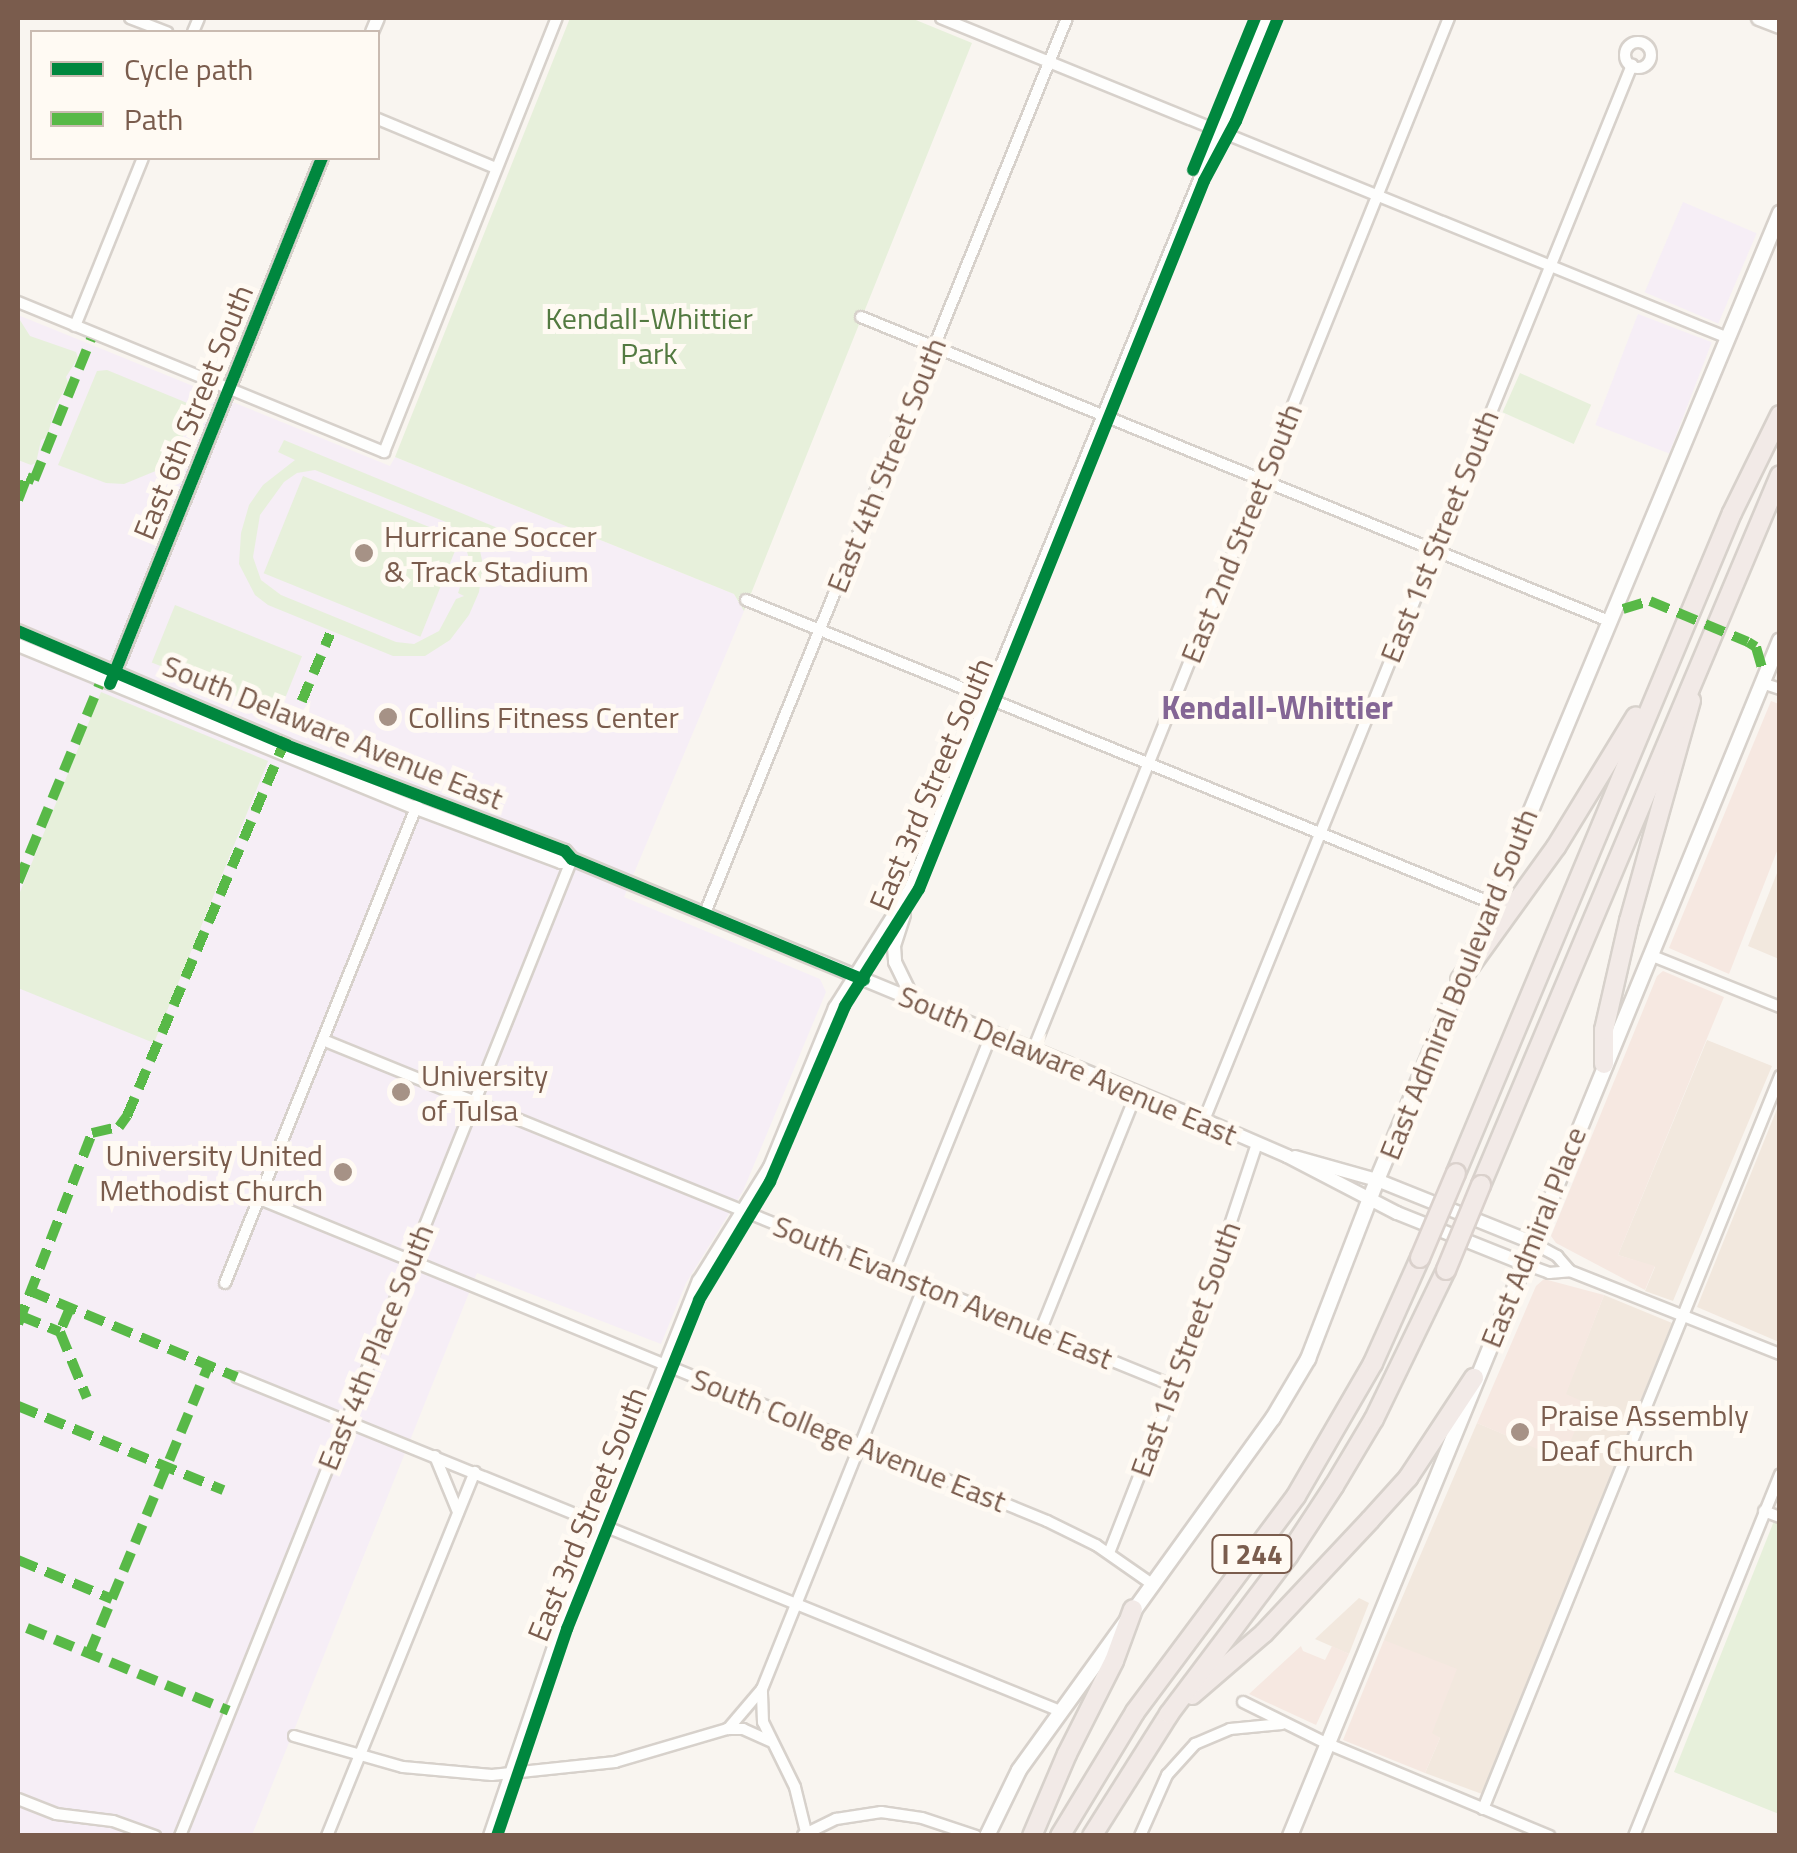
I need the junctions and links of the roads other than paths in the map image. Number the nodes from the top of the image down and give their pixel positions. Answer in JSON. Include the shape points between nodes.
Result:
{"nodes":[{"id":1,"x":130,"y":18,"type":"edge"},
{"id":2,"x":557,"y":18,"type":"edge"},
{"id":3,"x":941,"y":18,"type":"edge"},
{"id":4,"x":1067,"y":18,"type":"edge"},
{"id":5,"x":1266,"y":18,"type":"edge"},
{"id":6,"x":1449,"y":18,"type":"edge"},
{"id":7,"x":1759,"y":18,"type":"edge"},
{"id":8,"x":1780,"y":26,"type":"edge"},
{"id":9,"x":162,"y":30,"type":"edge"},
{"id":10,"x":1049,"y":62,"type":"junction"},
{"id":11,"x":1632,"y":66,"type":"dead end"},
{"id":12,"x":380,"y":119,"type":"edge"},
{"id":13,"x":1218,"y":131,"type":"junction"},
{"id":14,"x":142,"y":160,"type":"edge"},
{"id":15,"x":321,"y":160,"type":"edge"},
{"id":16,"x":496,"y":168,"type":"junction"},
{"id":17,"x":1377,"y":194,"type":"junction"},
{"id":18,"x":1780,"y":213,"type":"edge"},
{"id":19,"x":1548,"y":265,"type":"junction"},
{"id":20,"x":18,"y":302,"type":"edge"},
{"id":21,"x":861,"y":317,"type":"dead end"},
{"id":22,"x":75,"y":326,"type":"junction"},
{"id":23,"x":1728,"y":338,"type":"junction"},
{"id":24,"x":934,"y":346,"type":"junction"},
{"id":25,"x":229,"y":388,"type":"junction"},
{"id":26,"x":1102,"y":414,"type":"junction"},
{"id":27,"x":1780,"y":415,"type":"edge"},
{"id":28,"x":1780,"y":476,"type":"edge"},
{"id":29,"x":1262,"y":479,"type":"junction"},
{"id":30,"x":1434,"y":550,"type":"junction"},
{"id":31,"x":746,"y":600,"type":"dead end"},
{"id":32,"x":1609,"y":621,"type":"junction"},
{"id":33,"x":820,"y":630,"type":"junction"},
{"id":34,"x":18,"y":632,"type":"edge"},
{"id":35,"x":1708,"y":636,"type":"junction"},
{"id":36,"x":1780,"y":640,"type":"edge"},
{"id":37,"x":18,"y":646,"type":"edge"},
{"id":38,"x":1664,"y":674,"type":"junction"},
{"id":39,"x":112,"y":678,"type":"junction"},
{"id":40,"x":1762,"y":683,"type":"junction"},
{"id":41,"x":1780,"y":690,"type":"edge"},
{"id":42,"x":988,"y":698,"type":"junction"},
{"id":43,"x":1149,"y":763,"type":"junction"},
{"id":44,"x":419,"y":802,"type":"junction"},
{"id":45,"x":1319,"y":832,"type":"junction"},
{"id":46,"x":572,"y":859,"type":"junction"},
{"id":47,"x":910,"y":888,"type":"junction"},
{"id":48,"x":1492,"y":903,"type":"junction"},
{"id":49,"x":705,"y":913,"type":"junction"},
{"id":50,"x":1650,"y":955,"type":"junction"},
{"id":51,"x":856,"y":977,"type":"junction"},
{"id":52,"x":1460,"y":980,"type":"junction"},
{"id":53,"x":915,"y":1001,"type":"junction"},
{"id":54,"x":1780,"y":1007,"type":"edge"},
{"id":55,"x":992,"y":1033,"type":"junction"},
{"id":56,"x":323,"y":1040,"type":"junction"},
{"id":57,"x":1033,"y":1050,"type":"junction"},
{"id":58,"x":1604,"y":1064,"type":"junction"},
{"id":59,"x":1780,"y":1076,"type":"edge"},
{"id":60,"x":1137,"y":1092,"type":"junction"},
{"id":61,"x":474,"y":1101,"type":"junction"},
{"id":62,"x":1204,"y":1120,"type":"junction"},
{"id":63,"x":1257,"y":1144,"type":"junction"},
{"id":64,"x":1287,"y":1156,"type":"junction"},
{"id":65,"x":1377,"y":1180,"type":"junction"},
{"id":66,"x":260,"y":1199,"type":"junction"},
{"id":67,"x":1370,"y":1200,"type":"junction"},
{"id":68,"x":744,"y":1212,"type":"junction"},
{"id":69,"x":1531,"y":1242,"type":"junction"},
{"id":70,"x":409,"y":1261,"type":"junction"},
{"id":71,"x":1522,"y":1263,"type":"junction"},
{"id":72,"x":1570,"y":1271,"type":"junction"},
{"id":73,"x":895,"y":1273,"type":"junction"},
{"id":74,"x":225,"y":1283,"type":"dead end"},
{"id":75,"x":924,"y":1285,"type":"junction"},
{"id":76,"x":1682,"y":1314,"type":"junction"},
{"id":77,"x":1040,"y":1332,"type":"junction"},
{"id":78,"x":1780,"y":1354,"type":"edge"},
{"id":79,"x":665,"y":1365,"type":"junction"},
{"id":80,"x":237,"y":1377,"type":"dead end"},
{"id":81,"x":1474,"y":1378,"type":"junction"},
{"id":82,"x":1174,"y":1386,"type":"junction"},
{"id":83,"x":346,"y":1420,"type":"junction"},
{"id":84,"x":860,"y":1444,"type":"junction"},
{"id":85,"x":434,"y":1455,"type":"junction"},
{"id":86,"x":475,"y":1472,"type":"junction"},
{"id":87,"x":1780,"y":1474,"type":"edge"},
{"id":88,"x":1764,"y":1511,"type":"junction"},
{"id":89,"x":458,"y":1512,"type":"junction"},
{"id":90,"x":1780,"y":1517,"type":"edge"},
{"id":91,"x":602,"y":1524,"type":"junction"},
{"id":92,"x":1108,"y":1552,"type":"junction"},
{"id":93,"x":1152,"y":1584,"type":"junction"},
{"id":94,"x":796,"y":1603,"type":"junction"},
{"id":95,"x":1133,"y":1609,"type":"junction"},
{"id":96,"x":762,"y":1689,"type":"junction"},
{"id":97,"x":1242,"y":1702,"type":"dead end"},
{"id":98,"x":1060,"y":1710,"type":"junction"},
{"id":99,"x":1168,"y":1714,"type":"junction"},
{"id":100,"x":1284,"y":1724,"type":"junction"},
{"id":101,"x":727,"y":1729,"type":"junction"},
{"id":102,"x":294,"y":1736,"type":"dead end"},
{"id":103,"x":770,"y":1741,"type":"junction"},
{"id":104,"x":1326,"y":1744,"type":"junction"},
{"id":105,"x":360,"y":1758,"type":"junction"},
{"id":106,"x":510,"y":1774,"type":"junction"},
{"id":107,"x":18,"y":1799,"type":"edge"},
{"id":108,"x":1483,"y":1809,"type":"junction"},
{"id":109,"x":805,"y":1835,"type":"edge"},
{"id":110,"x":155,"y":1836,"type":"edge"},
{"id":111,"x":180,"y":1836,"type":"edge"},
{"id":112,"x":327,"y":1836,"type":"edge"},
{"id":113,"x":490,"y":1836,"type":"edge"},
{"id":114,"x":976,"y":1836,"type":"edge"},
{"id":115,"x":986,"y":1836,"type":"edge"},
{"id":116,"x":1032,"y":1836,"type":"edge"},
{"id":117,"x":1060,"y":1836,"type":"edge"},
{"id":118,"x":1092,"y":1836,"type":"edge"},
{"id":119,"x":1140,"y":1836,"type":"edge"},
{"id":120,"x":1290,"y":1836,"type":"edge"},
{"id":121,"x":1549,"y":1836,"type":"edge"},
{"id":122,"x":1634,"y":1836,"type":"edge"}],
"edges":[{"from":1,"to":9,"type":"street"},
{"from":2,"to":16,"type":"street"},
{"from":3,"to":10,"type":"street"},
{"from":4,"to":10,"type":"street","name":"East 4th Street South"},
{"from":5,"to":13,"type":"street","name":"East 3rd Street South"},
{"from":6,"to":17,"type":"street","name":"East 2nd Street South"},
{"from":7,"to":8,"type":"main road"},
{"from":10,"to":13,"type":"street"},
{"from":10,"to":24,"type":"street","name":"East 4th Street South"},
{"from":11,"to":19,"type":"street","name":"East 1st Street South"},
{"from":12,"to":16,"type":"street"},
{"from":13,"to":17,"type":"street"},
{"from":13,"to":26,"type":"street","name":"East 3rd Street South"},
{"from":14,"to":22,"type":"street"},
{"from":15,"to":25,"type":"street","name":"East 6th Street South"},
{"from":16,"to":25,"type":"street","via":[[384,452]]},
{"from":17,"to":19,"type":"street"},
{"from":17,"to":29,"type":"street","name":"East 2nd Street South"},
{"from":18,"to":23,"type":"main road","name":"East Admiral Boulevard South"},
{"from":19,"to":23,"type":"street"},
{"from":19,"to":30,"type":"street","name":"East 1st Street South"},
{"from":20,"to":22,"type":"street"},
{"from":21,"to":24,"type":"street"},
{"from":22,"to":25,"type":"street"},
{"from":23,"to":32,"type":"main road","name":"East Admiral Boulevard South"},
{"from":24,"to":26,"type":"street"},
{"from":24,"to":33,"type":"street","name":"East 4th Street South"},
{"from":25,"to":39,"type":"street","name":"East 6th Street South"},
{"from":26,"to":29,"type":"street"},
{"from":26,"to":42,"type":"street","name":"East 3rd Street South"},
{"from":27,"to":38,"type":"highway","number":"I 244"},
{"from":28,"to":35,"type":"highway","number":"I 244"},
{"from":29,"to":30,"type":"street"},
{"from":29,"to":43,"type":"street","name":"East 2nd Street South"},
{"from":30,"to":32,"type":"street"},
{"from":30,"to":45,"type":"street","name":"East 1st Street South"},
{"from":31,"to":33,"type":"street"},
{"from":32,"to":48,"type":"main road","name":"East Admiral Boulevard South"},
{"from":33,"to":42,"type":"street"},
{"from":33,"to":49,"type":"street","name":"East 4th Street South"},
{"from":34,"to":39,"type":"street","name":"South Delaware Avenue East"},
{"from":35,"to":58,"type":"highway","via":[[1629,921],[1604,1030]]},
{"from":35,"to":99,"type":"highway","number":"I 244","bridge":true,"via":[[1446,1270],[1374,1419],[1288,1556]]},
{"from":36,"to":40,"type":"main road","name":"East Admiral Place"},
{"from":37,"to":39,"type":"street","name":"South Delaware Avenue East"},
{"from":38,"to":52,"type":"highway","via":[[1556,846]]},
{"from":38,"to":117,"type":"highway","number":"I 244","bridge":true,"via":[[1373,1363],[1296,1496],[1135,1712]]},
{"from":39,"to":44,"type":"street","name":"South Delaware Avenue East"},
{"from":40,"to":41,"type":"street"},
{"from":40,"to":50,"type":"main road","name":"East Admiral Place"},
{"from":42,"to":43,"type":"street"},
{"from":42,"to":47,"type":"street","name":"East 3rd Street South"},
{"from":43,"to":45,"type":"street"},
{"from":43,"to":57,"type":"street","name":"East 2nd Street South"},
{"from":44,"to":46,"type":"street","name":"South Delaware Avenue East","via":[[565,851]]},
{"from":44,"to":56,"type":"street"},
{"from":45,"to":48,"type":"street"},
{"from":45,"to":62,"type":"street","name":"East 1st Street South"},
{"from":46,"to":49,"type":"street","name":"South Delaware Avenue East"},
{"from":46,"to":61,"type":"street","name":"East 4th Place South"},
{"from":47,"to":51,"type":"street","name":"East 3rd Street South"},
{"from":47,"to":53,"type":"street","via":[[894,946],[900,980]]},
{"from":48,"to":52,"type":"main road","name":"East Admiral Boulevard South"},
{"from":49,"to":51,"type":"street","name":"South Delaware Avenue East"},
{"from":50,"to":54,"type":"street"},
{"from":50,"to":58,"type":"main road","name":"East Admiral Place"},
{"from":51,"to":53,"type":"street","name":"South Delaware Avenue East"},
{"from":51,"to":68,"type":"street","name":"East 3rd Street South","via":[[830,1019],[770,1166]]},
{"from":52,"to":65,"type":"main road","name":"East Admiral Boulevard South"},
{"from":53,"to":55,"type":"street","name":"South Delaware Avenue East"},
{"from":55,"to":57,"type":"street","name":"South Delaware Avenue East"},
{"from":55,"to":73,"type":"street"},
{"from":56,"to":61,"type":"street","name":"South Evanston Avenue East"},
{"from":56,"to":66,"type":"street"},
{"from":57,"to":60,"type":"street","name":"South Delaware Avenue East"},
{"from":58,"to":69,"type":"main road","name":"East Admiral Place"},
{"from":59,"to":76,"type":"street"},
{"from":60,"to":62,"type":"street","name":"South Delaware Avenue East"},
{"from":60,"to":77,"type":"street"},
{"from":61,"to":68,"type":"street","name":"South Evanston Avenue East"},
{"from":61,"to":70,"type":"street","name":"East 4th Place South"},
{"from":62,"to":63,"type":"street","name":"South Delaware Avenue East"},
{"from":63,"to":64,"type":"street","name":"South Delaware Avenue East"},
{"from":63,"to":82,"type":"street","name":"East 1st Street South"},
{"from":64,"to":65,"type":"street","name":"South Delaware Avenue East"},
{"from":64,"to":67,"type":"street","name":"South Delaware Avenue East"},
{"from":65,"to":67,"type":"main road","name":"East Admiral Boulevard South"},
{"from":65,"to":69,"type":"street","name":"South Delaware Avenue East"},
{"from":66,"to":70,"type":"street","name":"South College Avenue East"},
{"from":66,"to":74,"type":"street"},
{"from":67,"to":71,"type":"street","name":"South Delaware Avenue East"},
{"from":67,"to":93,"type":"main road","name":"East Admiral Boulevard South","via":[[1322,1330],[1291,1390]]},
{"from":68,"to":73,"type":"street","name":"South Evanston Avenue East"},
{"from":68,"to":79,"type":"street","name":"East 3rd Street South","via":[[699,1282]]},
{"from":69,"to":71,"type":"main road","name":"East Admiral Place"},
{"from":69,"to":72,"type":"street"},
{"from":70,"to":79,"type":"street","name":"South College Avenue East"},
{"from":70,"to":83,"type":"street","name":"East 4th Place South"},
{"from":71,"to":72,"type":"street","via":[[1549,1273]]},
{"from":71,"to":81,"type":"main road","name":"East Admiral Place"},
{"from":72,"to":76,"type":"street"},
{"from":73,"to":75,"type":"street","name":"South Evanston Avenue East"},
{"from":75,"to":77,"type":"street","name":"South Evanston Avenue East"},
{"from":75,"to":84,"type":"street"},
{"from":76,"to":78,"type":"street"},
{"from":76,"to":108,"type":"street"},
{"from":77,"to":82,"type":"street","name":"South Evanston Avenue East"},
{"from":79,"to":84,"type":"street","name":"South College Avenue East"},
{"from":79,"to":91,"type":"street","name":"East 3rd Street South"},
{"from":80,"to":83,"type":"street"},
{"from":81,"to":99,"type":"highway","via":[[1418,1464],[1370,1520],[1264,1634]]},
{"from":81,"to":104,"type":"main road","name":"East Admiral Place"},
{"from":82,"to":92,"type":"street","name":"East 1st Street South"},
{"from":83,"to":85,"type":"street"},
{"from":83,"to":111,"type":"street","name":"East 4th Place South"},
{"from":84,"to":92,"type":"street","name":"South College Avenue East"},
{"from":84,"to":94,"type":"street"},
{"from":85,"to":86,"type":"street"},
{"from":85,"to":89,"type":"street"},
{"from":86,"to":89,"type":"street"},
{"from":86,"to":91,"type":"street"},
{"from":87,"to":88,"type":"street"},
{"from":88,"to":90,"type":"street"},
{"from":88,"to":122,"type":"street"},
{"from":89,"to":105,"type":"street"},
{"from":91,"to":94,"type":"street"},
{"from":91,"to":106,"type":"street","name":"East 3rd Street South"},
{"from":92,"to":93,"type":"street","name":"South College Avenue East"},
{"from":93,"to":95,"type":"main road","name":"East Admiral Boulevard South"},
{"from":94,"to":96,"type":"street"},
{"from":94,"to":98,"type":"street"},
{"from":95,"to":98,"type":"main road","name":"East Admiral Boulevard South"},
{"from":95,"to":116,"type":"highway"},
{"from":96,"to":101,"type":"street"},
{"from":96,"to":103,"type":"street"},
{"from":97,"to":100,"type":"street"},
{"from":98,"to":115,"type":"main road"},
{"from":99,"to":118,"type":"highway","number":"I 244"},
{"from":100,"to":104,"type":"street"},
{"from":100,"to":119,"type":"street","via":[[1230,1728],[1182,1755]]},
{"from":101,"to":103,"type":"street"},
{"from":101,"to":106,"type":"street","via":[[615,1762]]},
{"from":102,"to":105,"type":"street"},
{"from":103,"to":109,"type":"street","via":[[795,1787]]},
{"from":104,"to":108,"type":"street"},
{"from":104,"to":120,"type":"main road","name":"East Admiral Place"},
{"from":105,"to":106,"type":"street"},
{"from":105,"to":112,"type":"street"},
{"from":106,"to":113,"type":"street","name":"East 3rd Street South"},
{"from":107,"to":110,"type":"street"},
{"from":108,"to":121,"type":"street"},
{"from":109,"to":114,"type":"street","via":[[836,1819],[881,1812]]}]}
